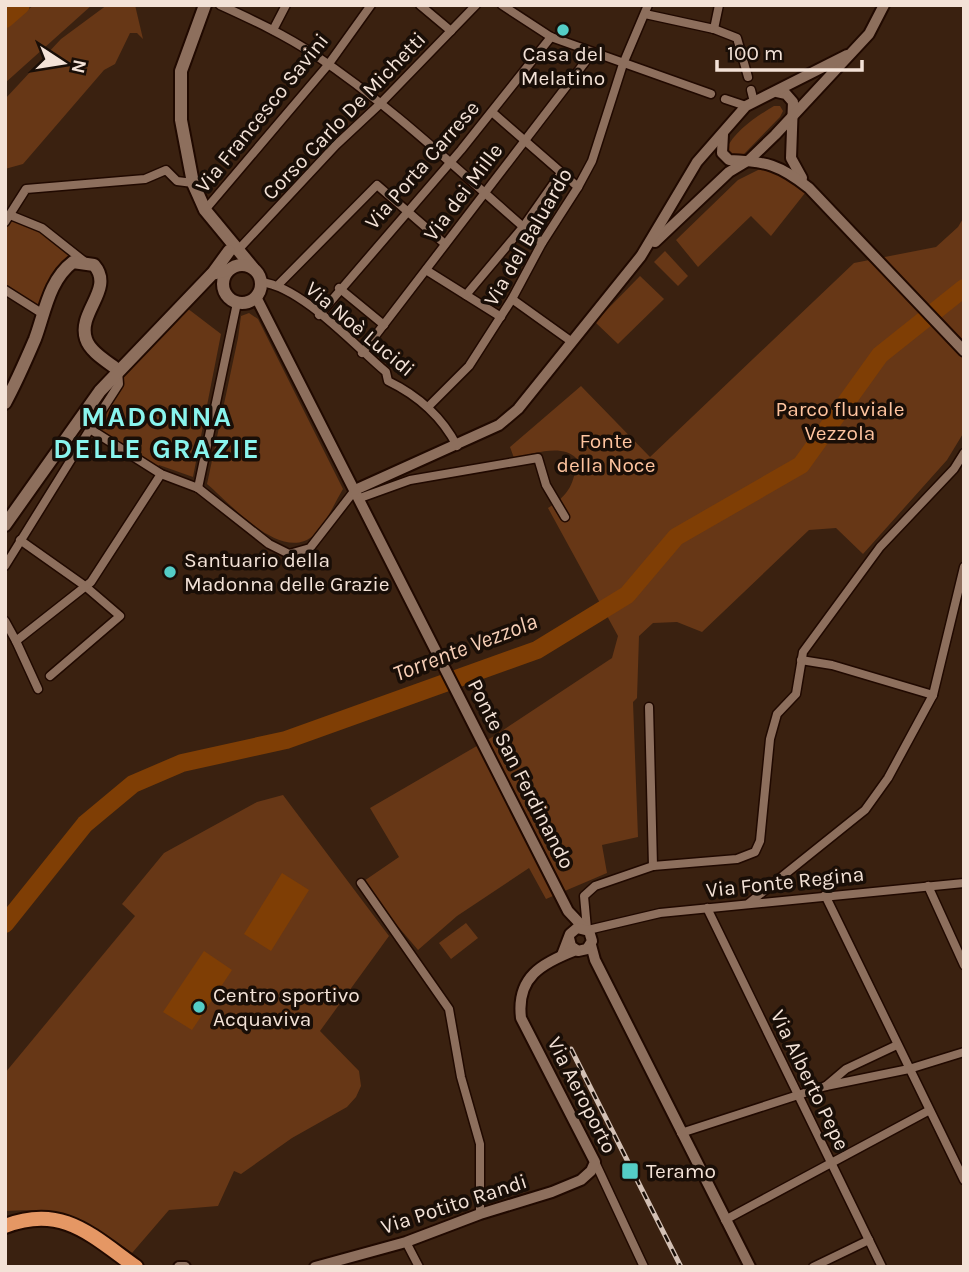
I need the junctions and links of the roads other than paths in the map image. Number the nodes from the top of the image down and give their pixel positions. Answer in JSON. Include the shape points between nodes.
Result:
{"nodes":[{"id":1,"x":205,"y":5,"type":"edge"},
{"id":2,"x":220,"y":5,"type":"edge"},
{"id":3,"x":286,"y":5,"type":"edge"},
{"id":4,"x":371,"y":5,"type":"edge"},
{"id":5,"x":420,"y":5,"type":"edge"},
{"id":6,"x":502,"y":5,"type":"edge"},
{"id":7,"x":719,"y":5,"type":"edge"},
{"id":8,"x":884,"y":5,"type":"edge"},
{"id":9,"x":475,"y":6,"type":"edge"},
{"id":10,"x":646,"y":9,"type":"edge"},
{"id":11,"x":714,"y":29,"type":"junction"},
{"id":12,"x":273,"y":30,"type":"junction"},
{"id":13,"x":452,"y":31,"type":"junction"},
{"id":14,"x":551,"y":37,"type":"junction"},
{"id":15,"x":592,"y":53,"type":"junction"},
{"id":16,"x":847,"y":55,"type":"junction"},
{"id":17,"x":623,"y":64,"type":"junction"},
{"id":18,"x":328,"y":65,"type":"junction"},
{"id":19,"x":748,"y":77,"type":"dead end"},
{"id":20,"x":751,"y":90,"type":"dead end"},
{"id":21,"x":777,"y":92,"type":"junction"},
{"id":22,"x":711,"y":94,"type":"dead end"},
{"id":23,"x":725,"y":99,"type":"dead end"},
{"id":24,"x":380,"y":104,"type":"junction"},
{"id":25,"x":750,"y":104,"type":"junction"},
{"id":26,"x":492,"y":112,"type":"junction"},
{"id":27,"x":792,"y":117,"type":"junction"},
{"id":28,"x":723,"y":134,"type":"junction"},
{"id":29,"x":524,"y":141,"type":"junction"},
{"id":30,"x":749,"y":160,"type":"junction"},
{"id":31,"x":450,"y":163,"type":"junction"},
{"id":32,"x":561,"y":173,"type":"junction"},
{"id":33,"x":194,"y":183,"type":"junction"},
{"id":34,"x":578,"y":187,"type":"junction"},
{"id":35,"x":809,"y":188,"type":"junction"},
{"id":36,"x":484,"y":194,"type":"junction"},
{"id":37,"x":205,"y":210,"type":"junction"},
{"id":38,"x":406,"y":210,"type":"junction"},
{"id":39,"x":8,"y":219,"type":"edge"},
{"id":40,"x":523,"y":227,"type":"junction"},
{"id":41,"x":542,"y":243,"type":"junction"},
{"id":42,"x":445,"y":244,"type":"junction"},
{"id":43,"x":232,"y":247,"type":"junction"},
{"id":44,"x":645,"y":251,"type":"junction"},
{"id":45,"x":85,"y":262,"type":"junction"},
{"id":46,"x":231,"y":268,"type":"junction"},
{"id":47,"x":253,"y":268,"type":"junction"},
{"id":48,"x":426,"y":270,"type":"junction"},
{"id":49,"x":212,"y":274,"type":"junction"},
{"id":50,"x":261,"y":282,"type":"junction"},
{"id":51,"x":279,"y":284,"type":"junction"},
{"id":52,"x":199,"y":288,"type":"junction"},
{"id":53,"x":339,"y":288,"type":"junction"},
{"id":54,"x":5,"y":290,"type":"edge"},
{"id":55,"x":223,"y":290,"type":"junction"},
{"id":56,"x":466,"y":295,"type":"junction"},
{"id":57,"x":256,"y":298,"type":"junction"},
{"id":58,"x":512,"y":299,"type":"junction"},
{"id":59,"x":237,"y":303,"type":"junction"},
{"id":60,"x":43,"y":314,"type":"junction"},
{"id":61,"x":319,"y":315,"type":"junction"},
{"id":62,"x":501,"y":317,"type":"junction"},
{"id":63,"x":384,"y":325,"type":"junction"},
{"id":64,"x":572,"y":342,"type":"junction"},
{"id":65,"x":964,"y":351,"type":"edge"},
{"id":66,"x":362,"y":353,"type":"junction"},
{"id":67,"x":118,"y":370,"type":"junction"},
{"id":68,"x":6,"y":400,"type":"edge"},
{"id":69,"x":428,"y":408,"type":"junction"},
{"id":70,"x":90,"y":429,"type":"junction"},
{"id":71,"x":457,"y":446,"type":"junction"},
{"id":72,"x":964,"y":453,"type":"edge"},
{"id":73,"x":954,"y":468,"type":"junction"},
{"id":74,"x":964,"y":471,"type":"edge"},
{"id":75,"x":161,"y":474,"type":"junction"},
{"id":76,"x":198,"y":488,"type":"junction"},
{"id":77,"x":359,"y":498,"type":"junction"},
{"id":78,"x":565,"y":517,"type":"dead end"},
{"id":79,"x":5,"y":525,"type":"edge"},
{"id":80,"x":20,"y":540,"type":"junction"},
{"id":81,"x":5,"y":566,"type":"edge"},
{"id":82,"x":964,"y":567,"type":"edge"},
{"id":83,"x":85,"y":586,"type":"junction"},
{"id":84,"x":5,"y":621,"type":"edge"},
{"id":85,"x":16,"y":642,"type":"junction"},
{"id":86,"x":801,"y":660,"type":"junction"},
{"id":87,"x":50,"y":676,"type":"dead end"},
{"id":88,"x":38,"y":689,"type":"dead end"},
{"id":89,"x":933,"y":695,"type":"junction"},
{"id":90,"x":649,"y":707,"type":"dead end"},
{"id":91,"x":653,"y":866,"type":"junction"},
{"id":92,"x":360,"y":883,"type":"dead end"},
{"id":93,"x":964,"y":883,"type":"edge"},
{"id":94,"x":928,"y":886,"type":"junction"},
{"id":95,"x":825,"y":895,"type":"junction"},
{"id":96,"x":749,"y":903,"type":"junction"},
{"id":97,"x":707,"y":908,"type":"junction"},
{"id":98,"x":568,"y":911,"type":"junction"},
{"id":99,"x":570,"y":935,"type":"junction"},
{"id":100,"x":586,"y":939,"type":"junction"},
{"id":101,"x":562,"y":955,"type":"junction"},
{"id":102,"x":964,"y":965,"type":"edge"},
{"id":103,"x":897,"y":1045,"type":"junction"},
{"id":104,"x":964,"y":1052,"type":"edge"},
{"id":105,"x":909,"y":1069,"type":"junction"},
{"id":106,"x":827,"y":1086,"type":"junction"},
{"id":107,"x":799,"y":1096,"type":"junction"},
{"id":108,"x":928,"y":1111,"type":"junction"},
{"id":109,"x":681,"y":1133,"type":"junction"},
{"id":110,"x":595,"y":1162,"type":"junction"},
{"id":111,"x":830,"y":1162,"type":"junction"},
{"id":112,"x":964,"y":1181,"type":"edge"},
{"id":113,"x":480,"y":1214,"type":"junction"},
{"id":114,"x":725,"y":1220,"type":"junction"},
{"id":115,"x":5,"y":1226,"type":"edge"},
{"id":116,"x":869,"y":1240,"type":"junction"},
{"id":117,"x":406,"y":1242,"type":"junction"},
{"id":118,"x":136,"y":1267,"type":"edge"},
{"id":119,"x":179,"y":1267,"type":"edge"},
{"id":120,"x":185,"y":1267,"type":"edge"},
{"id":121,"x":316,"y":1267,"type":"edge"},
{"id":122,"x":419,"y":1267,"type":"edge"},
{"id":123,"x":644,"y":1267,"type":"edge"},
{"id":124,"x":750,"y":1267,"type":"edge"},
{"id":125,"x":813,"y":1267,"type":"edge"},
{"id":126,"x":882,"y":1267,"type":"edge"}],
"edges":[{"from":1,"to":33,"type":"main road","via":[[181,71],[179,97]]},
{"from":2,"to":12,"type":"street"},
{"from":3,"to":12,"type":"street"},
{"from":4,"to":18,"type":"street","name":"Via Francesco Savini"},
{"from":5,"to":13,"type":"street"},
{"from":6,"to":14,"type":"street"},
{"from":7,"to":11,"type":"street"},
{"from":8,"to":16,"type":"street","via":[[869,34]]},
{"from":9,"to":13,"type":"street","name":"Corso Carlo De Michetti"},
{"from":10,"to":11,"type":"street"},
{"from":10,"to":17,"type":"street","name":"Via del Baluardo"},
{"from":11,"to":19,"type":"street","via":[[737,38]]},
{"from":12,"to":18,"type":"street"},
{"from":13,"to":24,"type":"street","name":"Corso Carlo De Michetti"},
{"from":14,"to":15,"type":"street"},
{"from":14,"to":26,"type":"street","name":"Via Porta Carrese"},
{"from":15,"to":17,"type":"street"},
{"from":15,"to":29,"type":"street","name":"Via dei Mille"},
{"from":16,"to":21,"type":"street"},
{"from":16,"to":27,"type":"street"},
{"from":17,"to":22,"type":"street"},
{"from":17,"to":34,"type":"street","name":"Via del Baluardo","via":[[592,162]]},
{"from":18,"to":24,"type":"street"},
{"from":18,"to":37,"type":"street","name":"Via Francesco Savini"},
{"from":20,"to":25,"type":"street"},
{"from":21,"to":25,"type":"street"},
{"from":21,"to":27,"type":"street","via":[[793,102]]},
{"from":23,"to":25,"type":"street"},
{"from":24,"to":31,"type":"street"},
{"from":24,"to":43,"type":"street","name":"Corso Carlo De Michetti"},
{"from":25,"to":28,"type":"street"},
{"from":26,"to":29,"type":"street"},
{"from":26,"to":31,"type":"street","name":"Via Porta Carrese"},
{"from":27,"to":30,"type":"street"},
{"from":27,"to":35,"type":"street","via":[[791,158]]},
{"from":28,"to":30,"type":"street","via":[[722,153],[729,160]]},
{"from":28,"to":44,"type":"street","via":[[697,162]]},
{"from":29,"to":32,"type":"street"},
{"from":29,"to":36,"type":"street","name":"Via dei Mille"},
{"from":30,"to":35,"type":"street","via":[[764,160]]},
{"from":30,"to":44,"type":"street","via":[[729,172]]},
{"from":31,"to":36,"type":"street"},
{"from":31,"to":38,"type":"street","name":"Via Porta Carrese"},
{"from":32,"to":34,"type":"street"},
{"from":32,"to":40,"type":"street"},
{"from":33,"to":37,"type":"main road"},
{"from":33,"to":39,"type":"street","via":[[177,181],[166,170],[145,178],[26,189]]},
{"from":34,"to":41,"type":"street","name":"Via del Baluardo"},
{"from":35,"to":65,"type":"street"},
{"from":36,"to":40,"type":"street"},
{"from":36,"to":42,"type":"street","name":"Via dei Mille"},
{"from":37,"to":43,"type":"main road"},
{"from":38,"to":42,"type":"street"},
{"from":38,"to":51,"type":"street","via":[[377,185]]},
{"from":38,"to":53,"type":"street","name":"Via Porta Carrese"},
{"from":39,"to":45,"type":"street","via":[[42,228]]},
{"from":40,"to":41,"type":"street"},
{"from":40,"to":56,"type":"street"},
{"from":41,"to":58,"type":"street","name":"Via del Baluardo"},
{"from":42,"to":48,"type":"street","name":"Via dei Mille"},
{"from":43,"to":46,"type":"main road"},
{"from":43,"to":47,"type":"main road"},
{"from":43,"to":49,"type":"main road"},
{"from":44,"to":64,"type":"street"},
{"from":45,"to":60,"type":"main road","via":[[73,262],[64,269]]},
{"from":45,"to":67,"type":"main road","via":[[99,271],[102,282],[85,323],[86,341]]},
{"from":46,"to":47,"type":"main road"},
{"from":46,"to":49,"type":"main road"},
{"from":46,"to":55,"type":"main road","via":[[222,281]]},
{"from":47,"to":50,"type":"main road"},
{"from":48,"to":56,"type":"street"},
{"from":48,"to":63,"type":"street","name":"Via dei Mille"},
{"from":49,"to":52,"type":"main road"},
{"from":50,"to":51,"type":"street","name":"Via Noè Lucidi"},
{"from":50,"to":57,"type":"main road"},
{"from":51,"to":61,"type":"street","name":"Via Noè Lucidi"},
{"from":52,"to":55,"type":"main road"},
{"from":52,"to":67,"type":"main road"},
{"from":53,"to":61,"type":"street","name":"Via Porta Carrese"},
{"from":53,"to":63,"type":"street"},
{"from":54,"to":60,"type":"street"},
{"from":55,"to":59,"type":"main road"},
{"from":56,"to":62,"type":"street"},
{"from":57,"to":59,"type":"main road"},
{"from":57,"to":77,"type":"street","name":"Ponte San Ferdinando"},
{"from":58,"to":62,"type":"street","name":"Via del Baluardo"},
{"from":58,"to":64,"type":"street"},
{"from":59,"to":76,"type":"street"},
{"from":60,"to":68,"type":"main road"},
{"from":61,"to":66,"type":"street","name":"Via Noè Lucidi"},
{"from":62,"to":69,"type":"street","name":"Via del Baluardo","via":[[469,366]]},
{"from":63,"to":66,"type":"street","name":"Via dei Mille"},
{"from":64,"to":71,"type":"street","via":[[518,409],[499,425]]},
{"from":66,"to":69,"type":"street","name":"Via Noè Lucidi","via":[[386,372],[386,383],[397,384]]},
{"from":67,"to":70,"type":"street","via":[[119,384]]},
{"from":67,"to":79,"type":"main road"},
{"from":69,"to":71,"type":"street","name":"Via Noè Lucidi","via":[[448,428]]},
{"from":70,"to":75,"type":"street"},
{"from":70,"to":80,"type":"street"},
{"from":71,"to":77,"type":"street"},
{"from":72,"to":73,"type":"street"},
{"from":73,"to":74,"type":"street"},
{"from":73,"to":86,"type":"street","via":[[880,547]]},
{"from":75,"to":76,"type":"street"},
{"from":75,"to":83,"type":"street"},
{"from":76,"to":77,"type":"street","via":[[289,554],[302,553],[318,541]]},
{"from":77,"to":78,"type":"street","via":[[410,480],[538,458],[546,485]]},
{"from":77,"to":98,"type":"street","name":"Ponte San Ferdinando"},
{"from":80,"to":81,"type":"street"},
{"from":80,"to":83,"type":"street"},
{"from":82,"to":89,"type":"street"},
{"from":83,"to":85,"type":"street"},
{"from":83,"to":87,"type":"street","via":[[120,616]]},
{"from":84,"to":85,"type":"street"},
{"from":85,"to":88,"type":"street"},
{"from":86,"to":89,"type":"street"},
{"from":86,"to":91,"type":"street","via":[[796,694],[776,714],[770,739],[760,841],[755,852],[737,859]]},
{"from":89,"to":96,"type":"street","via":[[865,810]]},
{"from":90,"to":91,"type":"street"},
{"from":91,"to":100,"type":"street","via":[[586,892]]},
{"from":92,"to":113,"type":"street","via":[[449,1009],[461,1077],[480,1144]]},
{"from":93,"to":94,"type":"street","name":"Via Fonte Regina"},
{"from":94,"to":95,"type":"street","name":"Via Fonte Regina"},
{"from":94,"to":102,"type":"street"},
{"from":95,"to":96,"type":"street","name":"Via Fonte Regina"},
{"from":95,"to":103,"type":"street"},
{"from":96,"to":97,"type":"street","name":"Via Fonte Regina"},
{"from":97,"to":100,"type":"street","name":"Via Fonte Regina","via":[[612,925]]},
{"from":97,"to":107,"type":"street","name":"Via Alberto Pepe"},
{"from":98,"to":99,"type":"street","name":"Ponte San Ferdinando"},
{"from":98,"to":100,"type":"street","name":"Ponte San Ferdinando"},
{"from":99,"to":100,"type":"street"},
{"from":99,"to":100,"type":"street"},
{"from":99,"to":101,"type":"street"},
{"from":100,"to":101,"type":"street","name":"Via Aeroporto"},
{"from":100,"to":109,"type":"street"},
{"from":101,"to":110,"type":"street","name":"Via Aeroporto","via":[[529,975],[522,989],[521,1018]]},
{"from":103,"to":105,"type":"street"},
{"from":103,"to":106,"type":"street","via":[[846,1069]]},
{"from":104,"to":105,"type":"street"},
{"from":105,"to":106,"type":"street"},
{"from":105,"to":108,"type":"street"},
{"from":106,"to":107,"type":"street"},
{"from":107,"to":109,"type":"street"},
{"from":107,"to":111,"type":"street","name":"Via Alberto Pepe"},
{"from":108,"to":111,"type":"street"},
{"from":108,"to":112,"type":"street"},
{"from":109,"to":114,"type":"street"},
{"from":110,"to":113,"type":"street","name":"Via Potito Randi","via":[[581,1180]]},
{"from":110,"to":123,"type":"street","name":"Via Aeroporto"},
{"from":111,"to":114,"type":"street"},
{"from":111,"to":116,"type":"street","name":"Via Alberto Pepe"},
{"from":113,"to":117,"type":"street","name":"Via Potito Randi"},
{"from":114,"to":124,"type":"street"},
{"from":115,"to":118,"type":"highway","via":[[44,1216],[74,1225]]},
{"from":116,"to":125,"type":"street"},
{"from":116,"to":126,"type":"street","name":"Via Alberto Pepe"},
{"from":117,"to":121,"type":"street","name":"Via Potito Randi"},
{"from":117,"to":122,"type":"street"},
{"from":119,"to":120,"type":"street"}]}
